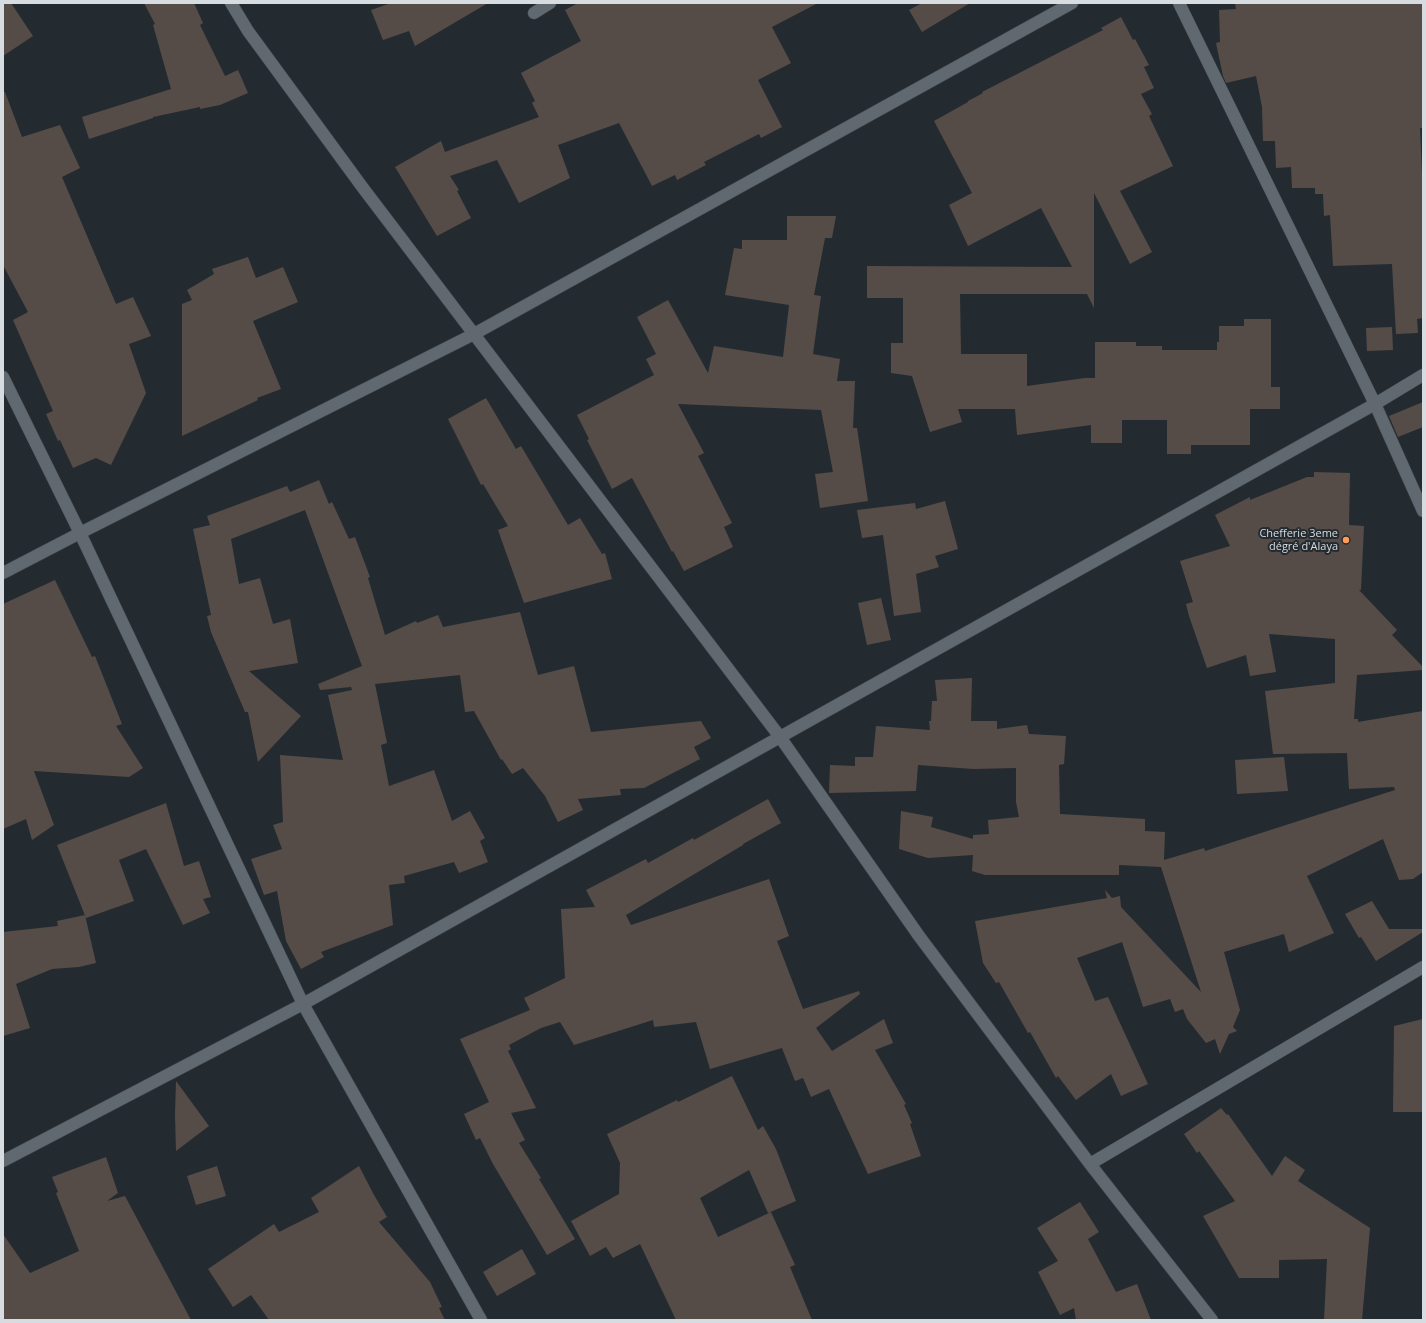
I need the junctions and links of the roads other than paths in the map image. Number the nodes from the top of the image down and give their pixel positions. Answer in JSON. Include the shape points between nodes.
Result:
{"nodes":[{"id":1,"x":230,"y":3,"type":"edge"},
{"id":2,"x":550,"y":3,"type":"edge"},
{"id":3,"x":1072,"y":3,"type":"edge"},
{"id":4,"x":1179,"y":3,"type":"edge"},
{"id":5,"x":534,"y":13,"type":"dead end"},
{"id":6,"x":474,"y":334,"type":"junction"},
{"id":7,"x":1423,"y":375,"type":"edge"},
{"id":8,"x":3,"y":377,"type":"edge"},
{"id":9,"x":1375,"y":404,"type":"junction"},
{"id":10,"x":1423,"y":511,"type":"edge"},
{"id":11,"x":80,"y":533,"type":"junction"},
{"id":12,"x":3,"y":573,"type":"edge"},
{"id":13,"x":780,"y":737,"type":"junction"},
{"id":14,"x":1423,"y":967,"type":"edge"},
{"id":15,"x":303,"y":1004,"type":"junction"},
{"id":16,"x":3,"y":1161,"type":"edge"},
{"id":17,"x":1090,"y":1164,"type":"junction"},
{"id":18,"x":481,"y":1320,"type":"edge"},
{"id":19,"x":1212,"y":1320,"type":"edge"}],
"edges":[{"from":1,"to":6,"type":"street","via":[[363,188]]},
{"from":2,"to":5,"type":"street"},
{"from":3,"to":6,"type":"street"},
{"from":4,"to":9,"type":"street"},
{"from":6,"to":11,"type":"street"},
{"from":6,"to":13,"type":"street"},
{"from":7,"to":9,"type":"street"},
{"from":8,"to":11,"type":"street"},
{"from":9,"to":10,"type":"street"},
{"from":9,"to":13,"type":"street"},
{"from":11,"to":12,"type":"street"},
{"from":11,"to":15,"type":"street"},
{"from":13,"to":15,"type":"street"},
{"from":13,"to":17,"type":"street","via":[[919,936]]},
{"from":14,"to":17,"type":"street"},
{"from":15,"to":16,"type":"street"},
{"from":15,"to":18,"type":"street"},
{"from":17,"to":19,"type":"street"}]}
